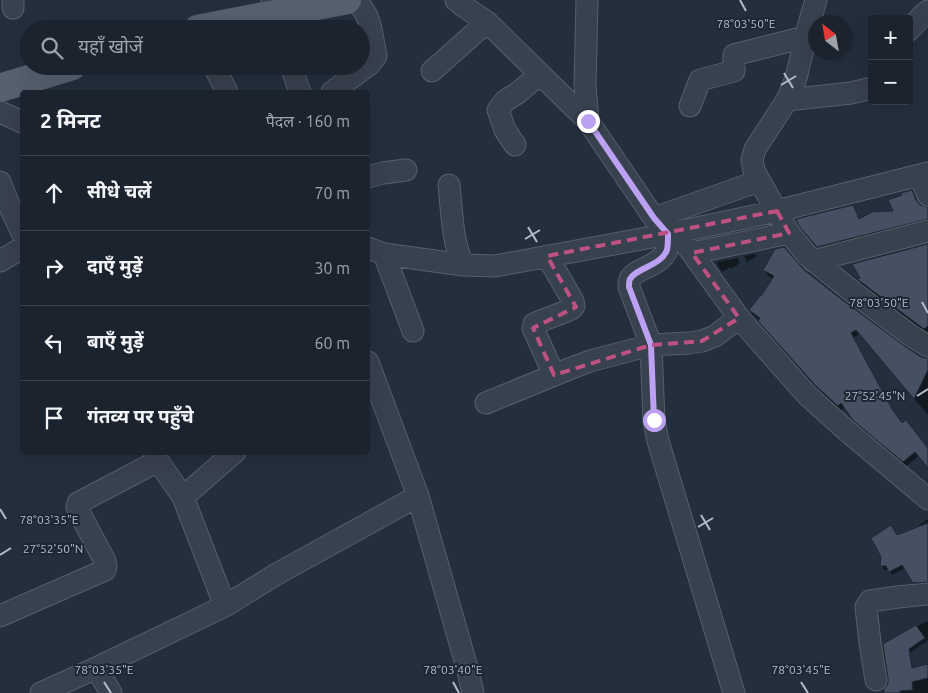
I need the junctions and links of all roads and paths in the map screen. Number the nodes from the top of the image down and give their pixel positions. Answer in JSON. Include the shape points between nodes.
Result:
{"nodes":[{"id":1,"x":347,"y":0,"type":"edge"},
{"id":2,"x":357,"y":0,"type":"edge"},
{"id":3,"x":456,"y":0,"type":"edge"},
{"id":4,"x":586,"y":0,"type":"edge"},
{"id":5,"x":816,"y":0,"type":"edge"},
{"id":6,"x":928,"y":12,"type":"edge"},
{"id":7,"x":279,"y":14,"type":"edge"},
{"id":8,"x":247,"y":20,"type":"edge"},
{"id":9,"x":368,"y":20,"type":"edge"},
{"id":10,"x":487,"y":22,"type":"junction"},
{"id":11,"x":370,"y":25,"type":"edge"},
{"id":12,"x":913,"y":26,"type":"edge"},
{"id":13,"x":806,"y":37,"type":"junction"},
{"id":14,"x":370,"y":64,"type":"edge"},
{"id":15,"x":432,"y":70,"type":"dead end"},
{"id":16,"x":540,"y":74,"type":"junction"},
{"id":17,"x":43,"y":75,"type":"edge"},
{"id":18,"x":218,"y":75,"type":"edge"},
{"id":19,"x":294,"y":75,"type":"edge"},
{"id":20,"x":356,"y":75,"type":"edge"},
{"id":21,"x":0,"y":88,"type":"edge"},
{"id":22,"x":868,"y":89,"type":"edge"},
{"id":23,"x":226,"y":90,"type":"edge"},
{"id":24,"x":299,"y":90,"type":"edge"},
{"id":25,"x":335,"y":90,"type":"edge"},
{"id":26,"x":786,"y":100,"type":"junction"},
{"id":27,"x":690,"y":106,"type":"dead end"},
{"id":28,"x":0,"y":112,"type":"edge"},
{"id":29,"x":20,"y":121,"type":"edge"},
{"id":30,"x":588,"y":121,"type":"junction"},
{"id":31,"x":515,"y":145,"type":"dead end"},
{"id":32,"x":406,"y":170,"type":"dead end"},
{"id":33,"x":924,"y":174,"type":"edge"},
{"id":34,"x":370,"y":176,"type":"edge"},
{"id":35,"x":759,"y":181,"type":"junction"},
{"id":36,"x":0,"y":182,"type":"edge"},
{"id":37,"x":449,"y":186,"type":"dead end"},
{"id":38,"x":928,"y":195,"type":"edge"},
{"id":39,"x":777,"y":210,"type":"junction"},
{"id":40,"x":654,"y":218,"type":"junction"},
{"id":41,"x":20,"y":229,"type":"edge"},
{"id":42,"x":928,"y":231,"type":"edge"},
{"id":43,"x":673,"y":233,"type":"junction"},
{"id":44,"x":790,"y":233,"type":"junction"},
{"id":45,"x":20,"y":249,"type":"edge"},
{"id":46,"x":376,"y":251,"type":"edge"},
{"id":47,"x":692,"y":253,"type":"junction"},
{"id":48,"x":547,"y":256,"type":"junction"},
{"id":49,"x":813,"y":260,"type":"junction"},
{"id":50,"x":0,"y":261,"type":"edge"},
{"id":51,"x":463,"y":265,"type":"junction"},
{"id":52,"x":740,"y":318,"type":"junction"},
{"id":53,"x":413,"y":330,"type":"dead end"},
{"id":54,"x":651,"y":345,"type":"junction"},
{"id":55,"x":928,"y":346,"type":"edge"},
{"id":56,"x":370,"y":367,"type":"edge"},
{"id":57,"x":554,"y":375,"type":"junction"},
{"id":58,"x":486,"y":403,"type":"dead end"},
{"id":59,"x":232,"y":455,"type":"edge"},
{"id":60,"x":156,"y":457,"type":"edge"},
{"id":61,"x":418,"y":496,"type":"junction"},
{"id":62,"x":183,"y":497,"type":"junction"},
{"id":63,"x":928,"y":499,"type":"edge"},
{"id":64,"x":928,"y":594,"type":"edge"},
{"id":65,"x":225,"y":606,"type":"junction"},
{"id":66,"x":0,"y":616,"type":"edge"},
{"id":67,"x":96,"y":668,"type":"junction"},
{"id":68,"x":876,"y":680,"type":"dead end"},
{"id":69,"x":470,"y":692,"type":"edge"},
{"id":70,"x":41,"y":693,"type":"edge"},
{"id":71,"x":111,"y":693,"type":"edge"},
{"id":72,"x":734,"y":693,"type":"edge"}],
"edges":[{"from":1,"to":7,"type":"main road"},
{"from":2,"to":9,"type":"street"},
{"from":3,"to":10,"type":"street"},
{"from":4,"to":30,"type":"street","via":[[584,85]]},
{"from":5,"to":13,"type":"street"},
{"from":6,"to":12,"type":"street"},
{"from":7,"to":8,"type":"main road"},
{"from":10,"to":15,"type":"street"},
{"from":10,"to":16,"type":"street"},
{"from":11,"to":14,"type":"street","via":[[376,56]]},
{"from":13,"to":26,"type":"street","via":[[796,78]]},
{"from":13,"to":27,"type":"street","via":[[734,55],[734,71],[700,80]]},
{"from":16,"to":30,"type":"street"},
{"from":16,"to":31,"type":"street","via":[[498,110]]},
{"from":17,"to":21,"type":"main road"},
{"from":18,"to":23,"type":"street"},
{"from":19,"to":24,"type":"street"},
{"from":20,"to":25,"type":"street"},
{"from":22,"to":26,"type":"street"},
{"from":26,"to":35,"type":"street","via":[[755,149],[752,160]]},
{"from":28,"to":29,"type":"street"},
{"from":30,"to":40,"type":"street"},
{"from":32,"to":34,"type":"street"},
{"from":33,"to":38,"type":"street"},
{"from":33,"to":39,"type":"street"},
{"from":35,"to":39,"type":"street"},
{"from":35,"to":40,"type":"street"},
{"from":36,"to":41,"type":"street"},
{"from":37,"to":51,"type":"street","via":[[458,254]]},
{"from":39,"to":43,"type":"street"},
{"from":39,"to":44,"type":"street"},
{"from":40,"to":43,"type":"street"},
{"from":42,"to":49,"type":"street"},
{"from":43,"to":47,"type":"street"},
{"from":43,"to":48,"type":"street"},
{"from":43,"to":54,"type":"street","via":[[662,257],[629,280]]},
{"from":44,"to":47,"type":"street"},
{"from":44,"to":49,"type":"street"},
{"from":45,"to":50,"type":"street"},
{"from":46,"to":51,"type":"street"},
{"from":46,"to":53,"type":"street"},
{"from":47,"to":52,"type":"street"},
{"from":48,"to":51,"type":"street","via":[[495,266]]},
{"from":48,"to":57,"type":"street","via":[[574,306],[534,324]]},
{"from":49,"to":55,"type":"street"},
{"from":52,"to":54,"type":"street","via":[[702,341]]},
{"from":52,"to":63,"type":"street","via":[[807,395]]},
{"from":54,"to":57,"type":"street","via":[[590,361]]},
{"from":54,"to":72,"type":"street","via":[[658,441]]},
{"from":56,"to":61,"type":"street"},
{"from":57,"to":58,"type":"street"},
{"from":59,"to":62,"type":"street"},
{"from":60,"to":62,"type":"street"},
{"from":60,"to":66,"type":"street","via":[[78,503],[79,512],[105,561],[105,570]]},
{"from":61,"to":65,"type":"street"},
{"from":61,"to":69,"type":"street","via":[[468,671]]},
{"from":62,"to":65,"type":"street"},
{"from":64,"to":68,"type":"street","via":[[870,601],[866,607]]},
{"from":65,"to":67,"type":"street"},
{"from":67,"to":70,"type":"street"},
{"from":67,"to":71,"type":"street"}]}
